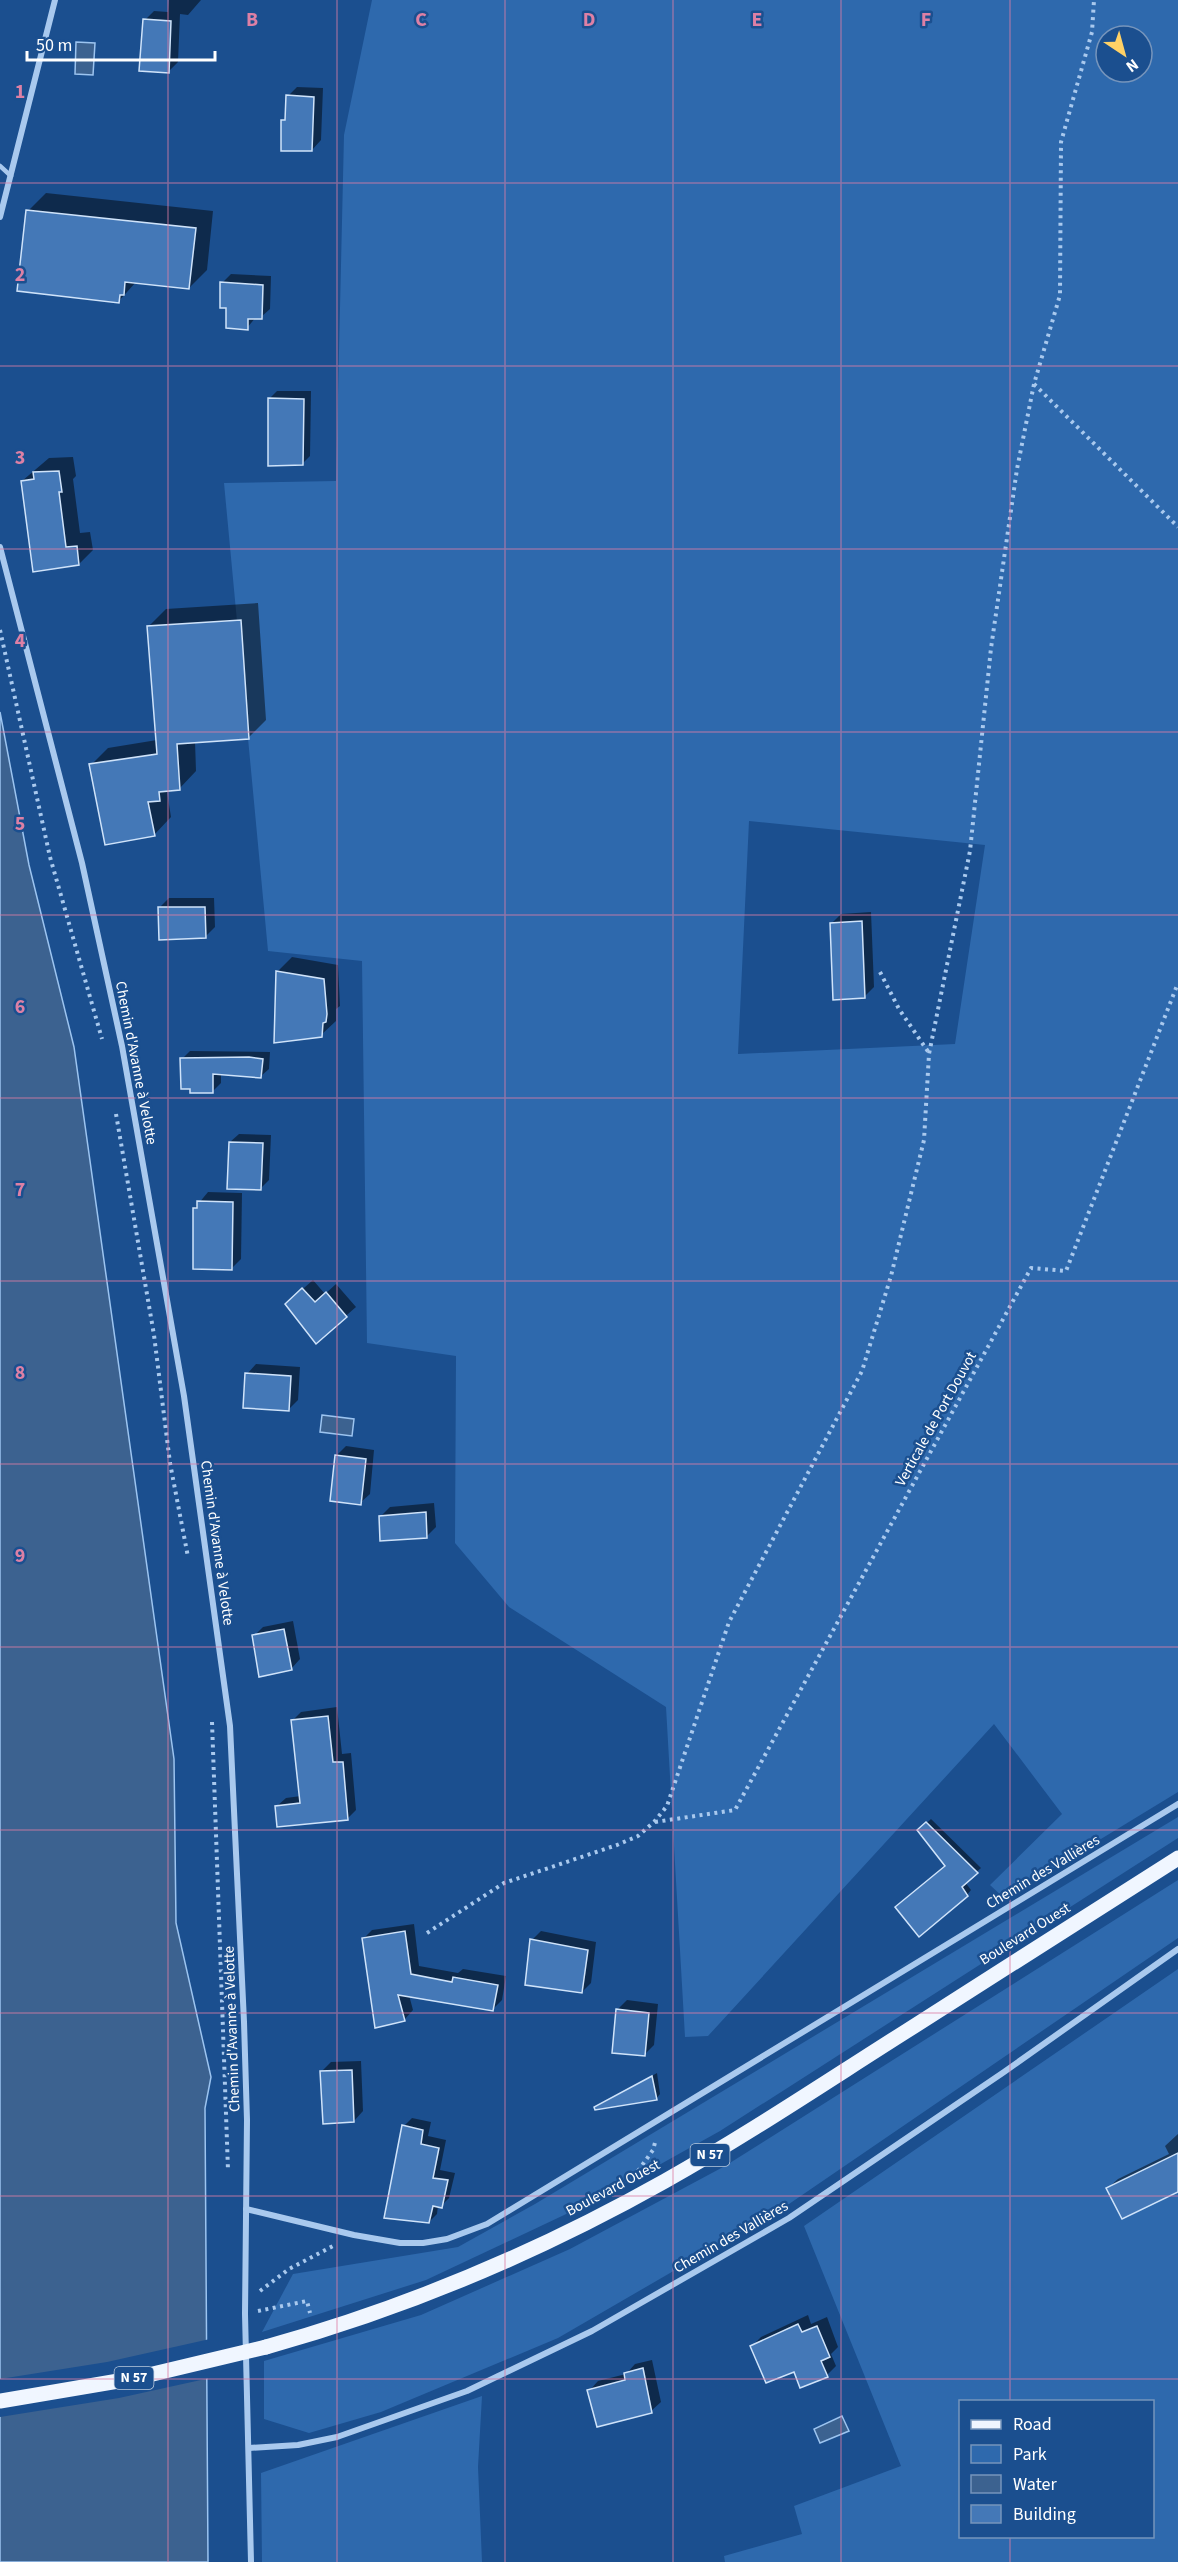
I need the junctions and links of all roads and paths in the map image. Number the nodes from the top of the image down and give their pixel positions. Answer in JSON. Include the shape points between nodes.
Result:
{"nodes":[{"id":1,"x":55,"y":0,"type":"edge"},
{"id":2,"x":1094,"y":0,"type":"edge"},
{"id":3,"x":0,"y":166,"type":"edge"},
{"id":4,"x":11,"y":176,"type":"junction"},
{"id":5,"x":0,"y":217,"type":"edge"},
{"id":6,"x":1035,"y":384,"type":"junction"},
{"id":7,"x":1178,"y":527,"type":"edge"},
{"id":8,"x":0,"y":547,"type":"edge"},
{"id":9,"x":0,"y":630,"type":"edge"},
{"id":10,"x":880,"y":972,"type":"dead end"},
{"id":11,"x":1178,"y":983,"type":"edge"},
{"id":12,"x":104,"y":1044,"type":"dead end"},
{"id":13,"x":929,"y":1054,"type":"junction"},
{"id":14,"x":116,"y":1114,"type":"dead end"},
{"id":15,"x":190,"y":1566,"type":"dead end"},
{"id":16,"x":211,"y":1719,"type":"dead end"},
{"id":17,"x":1178,"y":1804,"type":"edge"},
{"id":18,"x":654,"y":1822,"type":"junction"},
{"id":19,"x":1178,"y":1858,"type":"edge"},
{"id":20,"x":427,"y":1933,"type":"dead end"},
{"id":21,"x":221,"y":1948,"type":"dead end"},
{"id":22,"x":1178,"y":1949,"type":"edge"},
{"id":23,"x":246,"y":2209,"type":"junction"},
{"id":24,"x":354,"y":2235,"type":"junction"},
{"id":25,"x":310,"y":2313,"type":"dead end"},
{"id":26,"x":245,"y":2314,"type":"junction"},
{"id":27,"x":0,"y":2401,"type":"edge"},
{"id":28,"x":249,"y":2448,"type":"junction"},
{"id":29,"x":251,"y":2562,"type":"edge"}],
"edges":[{"from":1,"to":4,"type":"street"},
{"from":2,"to":6,"type":"path","via":[[1092,32],[1061,142],[1060,295]]},
{"from":3,"to":4,"type":"lane"},
{"from":4,"to":5,"type":"street"},
{"from":6,"to":7,"type":"path"},
{"from":6,"to":13,"type":"path","via":[[1017,469],[993,637],[970,851]]},
{"from":8,"to":23,"type":"street","name":"Chemin d'Avanne à Velotte","via":[[82,862],[122,1046],[184,1396],[230,1726],[244,2022]]},
{"from":9,"to":12,"type":"path","via":[[50,857]]},
{"from":10,"to":13,"type":"path"},
{"from":11,"to":18,"type":"path","name":"Verticale de Port Douvot","via":[[1066,1271],[1031,1268],[735,1810]]},
{"from":13,"to":18,"type":"path","via":[[924,1140],[891,1275],[862,1371],[729,1622],[667,1806]]},
{"from":14,"to":15,"type":"path"},
{"from":16,"to":21,"type":"path"},
{"from":17,"to":24,"type":"street","name":"Chemin des Vallières","via":[[487,2224],[468,2233],[423,2243]]},
{"from":18,"to":20,"type":"path","via":[[638,1836],[617,1845],[504,1883]]},
{"from":19,"to":27,"type":"main road","name":"Boulevard Ouest","number":"N 57","bridge":true,"via":[[753,2129],[633,2199],[544,2244],[414,2299],[266,2347],[136,2378]]},
{"from":22,"to":28,"type":"street","name":"Chemin des Vallières","via":[[789,2218],[592,2331],[467,2391],[337,2437]]},
{"from":23,"to":24,"type":"street","name":"Chemin des Vallières"},
{"from":23,"to":26,"type":"street","name":"Chemin d'Avanne à Velotte"},
{"from":24,"to":26,"type":"path","via":[[289,2269],[261,2291]]},
{"from":25,"to":26,"type":"path","via":[[306,2301]]},
{"from":26,"to":28,"type":"street","name":"Chemin d'Avanne à Velotte"},
{"from":28,"to":29,"type":"street","name":"Chemin d'Avanne à Velotte"}]}
